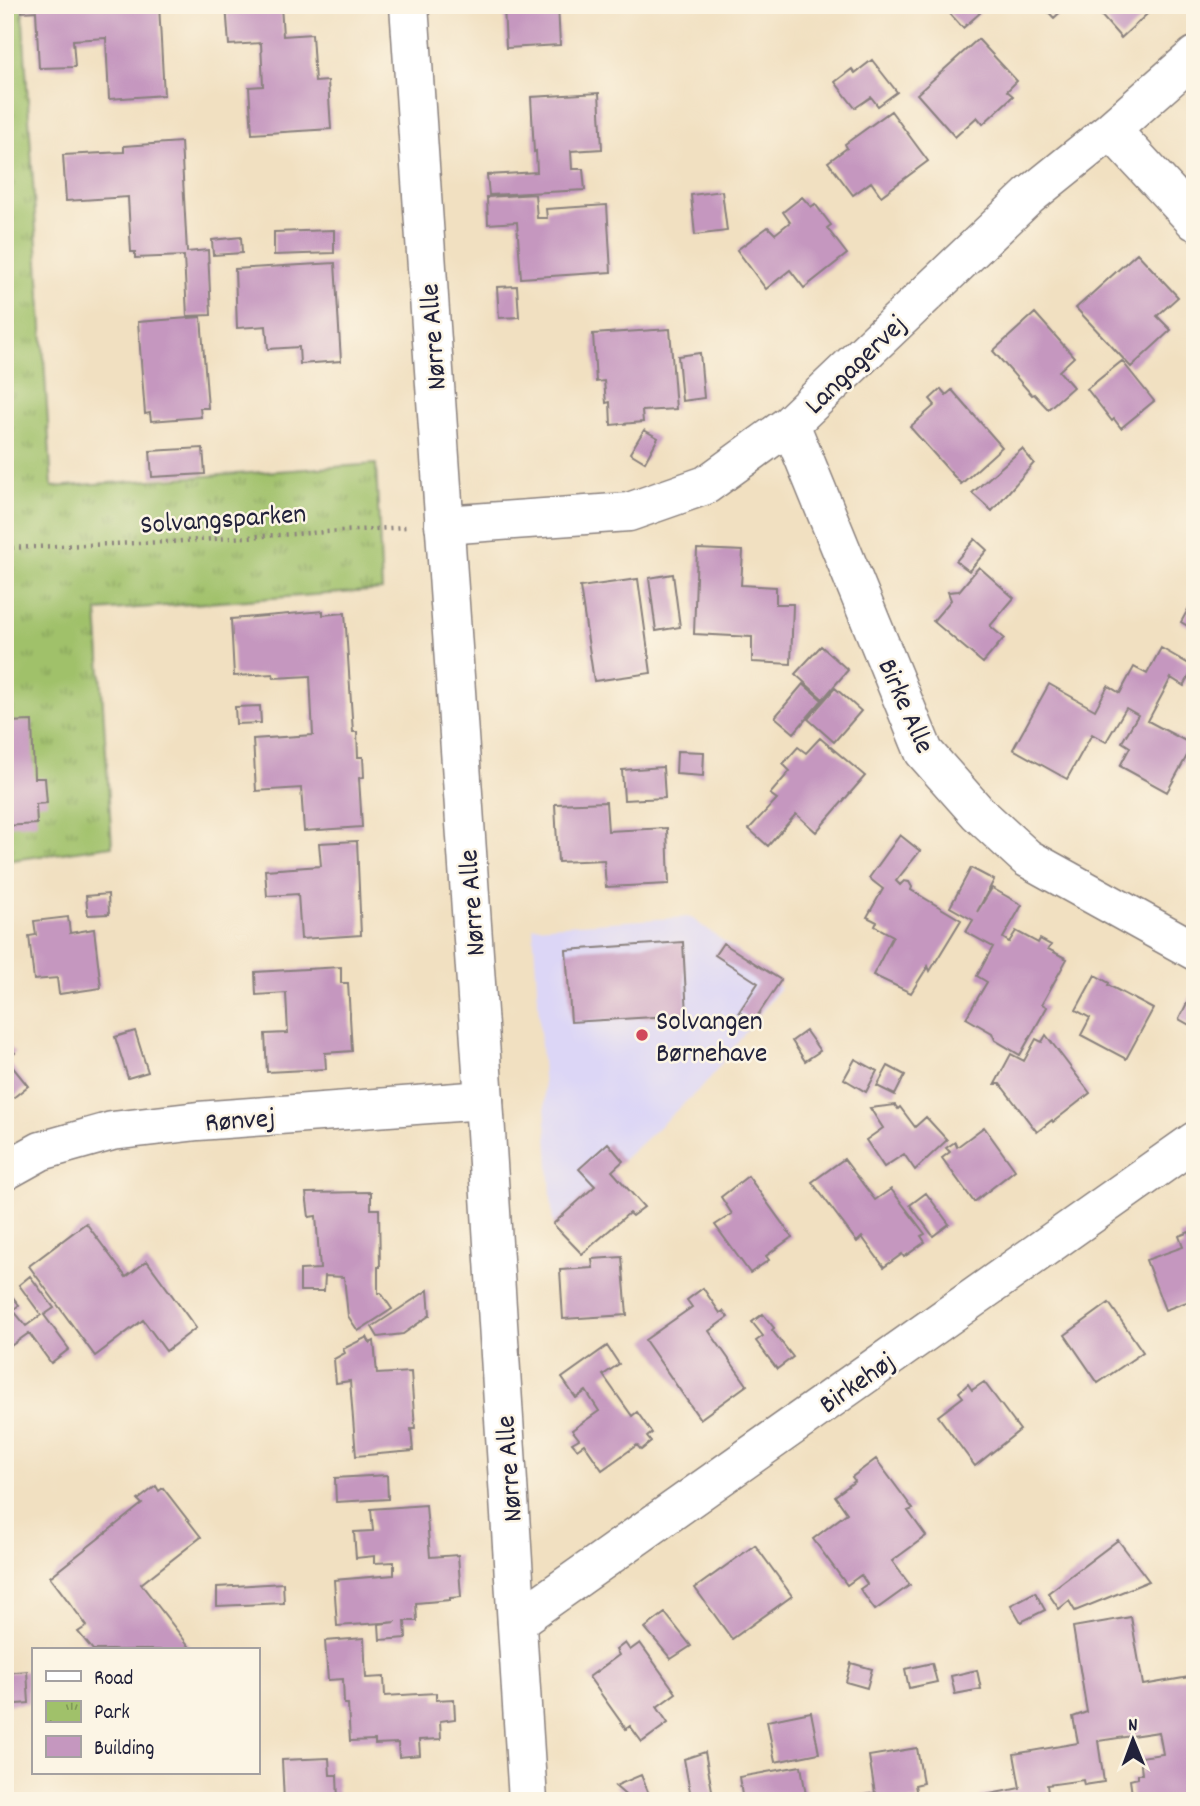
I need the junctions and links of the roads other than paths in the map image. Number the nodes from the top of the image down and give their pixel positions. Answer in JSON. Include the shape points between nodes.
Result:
{"nodes":[{"id":1,"x":409,"y":5,"type":"edge"},
{"id":2,"x":1195,"y":56,"type":"edge"},
{"id":3,"x":1111,"y":130,"type":"junction"},
{"id":4,"x":1195,"y":221,"type":"edge"},
{"id":5,"x":790,"y":424,"type":"junction"},
{"id":6,"x":443,"y":525,"type":"junction"},
{"id":7,"x":1195,"y":951,"type":"edge"},
{"id":8,"x":484,"y":1100,"type":"junction"},
{"id":9,"x":1195,"y":1141,"type":"edge"},
{"id":10,"x":5,"y":1171,"type":"edge"},
{"id":11,"x":517,"y":1621,"type":"junction"},
{"id":12,"x":527,"y":1801,"type":"edge"}],
"edges":[{"from":1,"to":6,"type":"street","name":"Nørre Alle"},
{"from":2,"to":3,"type":"street","name":"Langagervej"},
{"from":3,"to":4,"type":"street"},
{"from":3,"to":5,"type":"street","name":"Langagervej","via":[[1029,196]]},
{"from":5,"to":6,"type":"street","name":"Langagervej","via":[[706,485],[629,512]]},
{"from":5,"to":7,"type":"street","name":"Birke Alle","via":[[924,752],[978,813],[1027,858]]},
{"from":6,"to":8,"type":"street","name":"Nørre Alle"},
{"from":8,"to":10,"type":"street","name":"Rønvej","via":[[111,1131],[41,1151]]},
{"from":8,"to":11,"type":"street","name":"Nørre Alle"},
{"from":9,"to":11,"type":"street","name":"Birkehøj"},
{"from":11,"to":12,"type":"street","name":"Nørre Alle"}]}
